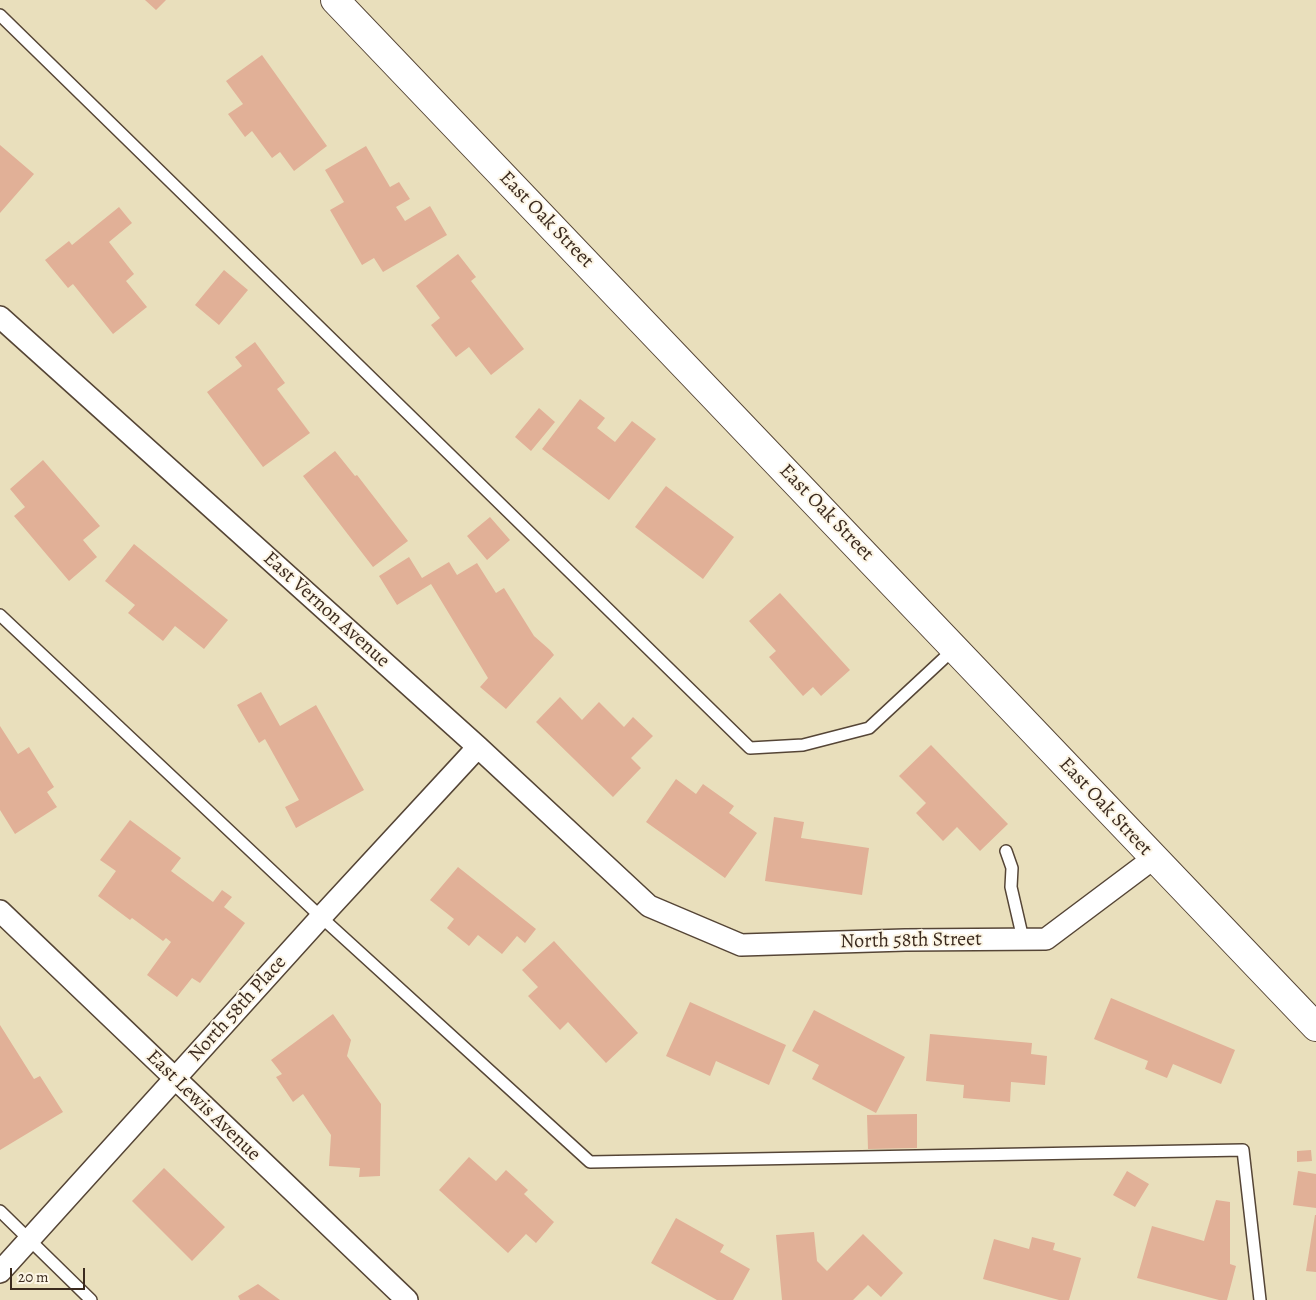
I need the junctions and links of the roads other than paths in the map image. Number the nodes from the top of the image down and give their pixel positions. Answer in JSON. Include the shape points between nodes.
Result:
{"nodes":[{"id":1,"x":335,"y":0,"type":"edge"},
{"id":2,"x":0,"y":15,"type":"edge"},
{"id":3,"x":0,"y":317,"type":"edge"},
{"id":4,"x":0,"y":615,"type":"edge"},
{"id":5,"x":955,"y":648,"type":"junction"},
{"id":6,"x":478,"y":747,"type":"junction"},
{"id":7,"x":1006,"y":852,"type":"dead end"},
{"id":8,"x":1154,"y":858,"type":"junction"},
{"id":9,"x":649,"y":906,"type":"joint"},
{"id":10,"x":0,"y":911,"type":"edge"},
{"id":11,"x":321,"y":917,"type":"junction"},
{"id":12,"x":1023,"y":939,"type":"junction"},
{"id":13,"x":1316,"y":1027,"type":"edge"},
{"id":14,"x":175,"y":1079,"type":"junction"},
{"id":15,"x":0,"y":1211,"type":"edge"},
{"id":16,"x":29,"y":1239,"type":"junction"},
{"id":17,"x":0,"y":1272,"type":"edge"},
{"id":18,"x":91,"y":1300,"type":"edge"},
{"id":19,"x":407,"y":1300,"type":"edge"},
{"id":20,"x":1260,"y":1300,"type":"edge"}],
"edges":[{"from":1,"to":5,"type":"street","name":"East Oak Street"},
{"from":2,"to":5,"type":"lane","via":[[750,748],[803,745],[869,728]]},
{"from":3,"to":6,"type":"street","name":"East Vernon Avenue"},
{"from":4,"to":11,"type":"lane"},
{"from":5,"to":8,"type":"street","name":"East Oak Street"},
{"from":6,"to":9,"type":"street","name":"East Vernon Avenue"},
{"from":6,"to":11,"type":"street","name":"North 58th Place"},
{"from":7,"to":12,"type":"lane","via":[[1012,868],[1011,887]]},
{"from":8,"to":12,"type":"street","name":"North 58th Street","via":[[1046,939]]},
{"from":8,"to":13,"type":"street","name":"East Oak Street"},
{"from":9,"to":12,"type":"street","name":"North 58th Street","via":[[741,945]]},
{"from":10,"to":14,"type":"street","name":"East Lewis Avenue"},
{"from":11,"to":14,"type":"street","name":"North 58th Place"},
{"from":11,"to":20,"type":"lane","via":[[590,1162],[1243,1150]]},
{"from":14,"to":16,"type":"street","name":"North 58th Place"},
{"from":14,"to":19,"type":"street","name":"East Lewis Avenue"},
{"from":15,"to":16,"type":"lane"},
{"from":16,"to":17,"type":"street","name":"North 58th Place"},
{"from":16,"to":18,"type":"lane"}]}
